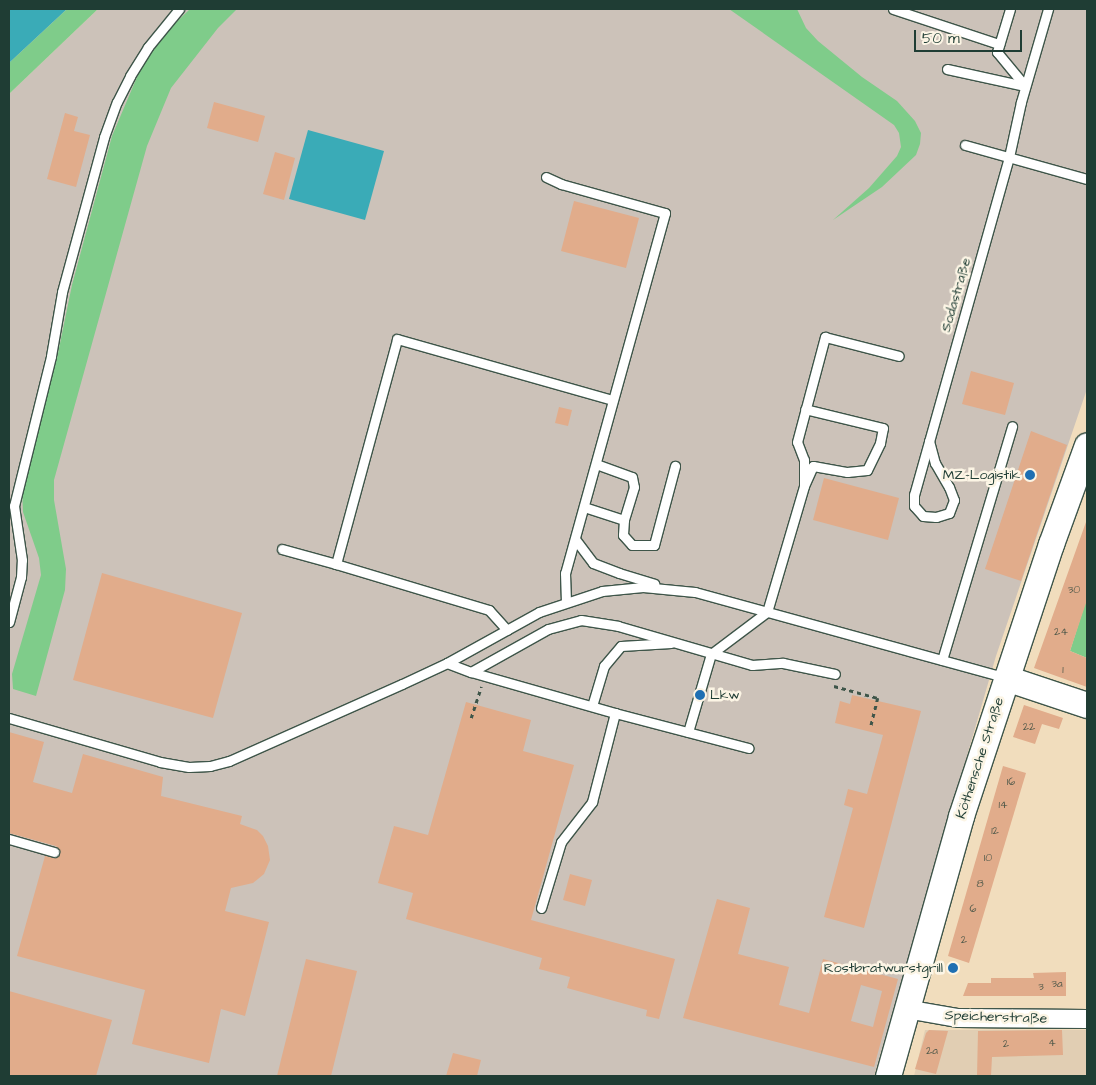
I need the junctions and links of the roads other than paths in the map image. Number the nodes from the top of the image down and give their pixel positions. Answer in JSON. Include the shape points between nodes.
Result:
{"nodes":[{"id":1,"x":179,"y":9,"type":"edge"},
{"id":2,"x":893,"y":9,"type":"edge"},
{"id":3,"x":1010,"y":9,"type":"edge"},
{"id":4,"x":1048,"y":9,"type":"edge"},
{"id":5,"x":999,"y":44,"type":"junction"},
{"id":6,"x":947,"y":69,"type":"dead end"},
{"id":7,"x":1025,"y":86,"type":"junction"},
{"id":8,"x":965,"y":145,"type":"dead end"},
{"id":9,"x":1009,"y":157,"type":"junction"},
{"id":10,"x":546,"y":177,"type":"dead end"},
{"id":11,"x":1087,"y":179,"type":"edge"},
{"id":12,"x":899,"y":356,"type":"dead end"},
{"id":13,"x":613,"y":400,"type":"junction"},
{"id":14,"x":805,"y":409,"type":"junction"},
{"id":15,"x":1012,"y":426,"type":"dead end"},
{"id":16,"x":929,"y":441,"type":"junction"},
{"id":17,"x":1087,"y":445,"type":"edge"},
{"id":18,"x":596,"y":464,"type":"junction"},
{"id":19,"x":675,"y":466,"type":"dead end"},
{"id":20,"x":804,"y":486,"type":"junction"},
{"id":21,"x":584,"y":507,"type":"junction"},
{"id":22,"x":11,"y":515,"type":"edge"},
{"id":23,"x":624,"y":520,"type":"junction"},
{"id":24,"x":575,"y":539,"type":"junction"},
{"id":25,"x":282,"y":549,"type":"dead end"},
{"id":26,"x":336,"y":564,"type":"junction"},
{"id":27,"x":668,"y":588,"type":"junction"},
{"id":28,"x":566,"y":602,"type":"junction"},
{"id":29,"x":767,"y":612,"type":"junction"},
{"id":30,"x":9,"y":622,"type":"edge"},
{"id":31,"x":507,"y":630,"type":"junction"},
{"id":32,"x":679,"y":643,"type":"junction"},
{"id":33,"x":711,"y":654,"type":"junction"},
{"id":34,"x":942,"y":660,"type":"junction"},
{"id":35,"x":447,"y":663,"type":"junction"},
{"id":36,"x":471,"y":672,"type":"junction"},
{"id":37,"x":835,"y":674,"type":"dead end"},
{"id":38,"x":1006,"y":678,"type":"junction"},
{"id":39,"x":1087,"y":705,"type":"edge"},
{"id":40,"x":592,"y":706,"type":"junction"},
{"id":41,"x":615,"y":713,"type":"junction"},
{"id":42,"x":9,"y":718,"type":"edge"},
{"id":43,"x":688,"y":732,"type":"junction"},
{"id":44,"x":748,"y":748,"type":"dead end"},
{"id":45,"x":9,"y":838,"type":"edge"},
{"id":46,"x":54,"y":852,"type":"dead end"},
{"id":47,"x":541,"y":908,"type":"dead end"},
{"id":48,"x":906,"y":1009,"type":"junction"},
{"id":49,"x":1087,"y":1019,"type":"edge"},
{"id":50,"x":888,"y":1076,"type":"edge"}],
"edges":[{"from":1,"to":22,"type":"lane","via":[[148,47],[130,76],[104,137],[62,292],[52,356]]},
{"from":2,"to":5,"type":"lane"},
{"from":3,"to":5,"type":"lane"},
{"from":4,"to":7,"type":"lane","name":"Sodastraße"},
{"from":5,"to":7,"type":"lane","via":[[997,52]]},
{"from":6,"to":7,"type":"lane"},
{"from":7,"to":9,"type":"lane","name":"Sodastraße"},
{"from":8,"to":9,"type":"lane"},
{"from":9,"to":11,"type":"lane"},
{"from":9,"to":16,"type":"lane","name":"Sodastraße"},
{"from":10,"to":13,"type":"lane","via":[[665,213]]},
{"from":12,"to":14,"type":"lane","via":[[825,337]]},
{"from":13,"to":18,"type":"lane"},
{"from":13,"to":26,"type":"lane","via":[[397,339]]},
{"from":14,"to":20,"type":"lane","via":[[797,442],[804,460]]},
{"from":14,"to":20,"type":"lane","via":[[883,428],[880,443],[867,470],[847,472],[813,466]]},
{"from":15,"to":34,"type":"lane"},
{"from":16,"to":16,"type":"lane","name":"Sodastraße","via":[[914,506],[923,516],[936,517],[948,513],[954,500],[935,463]]},
{"from":17,"to":38,"type":"main road","name":"Köthensche Straße"},
{"from":18,"to":21,"type":"lane"},
{"from":18,"to":23,"type":"lane","via":[[632,476],[634,487]]},
{"from":19,"to":23,"type":"lane","via":[[654,545],[632,545],[623,534]]},
{"from":20,"to":29,"type":"lane"},
{"from":21,"to":23,"type":"lane"},
{"from":21,"to":24,"type":"lane"},
{"from":22,"to":30,"type":"lane","via":[[22,560],[21,577]]},
{"from":24,"to":27,"type":"lane","via":[[593,562]]},
{"from":24,"to":28,"type":"lane","via":[[565,573]]},
{"from":25,"to":26,"type":"lane"},
{"from":26,"to":31,"type":"lane","via":[[489,610]]},
{"from":27,"to":28,"type":"lane","via":[[602,591]]},
{"from":27,"to":29,"type":"lane"},
{"from":28,"to":31,"type":"lane","via":[[539,612]]},
{"from":29,"to":33,"type":"lane"},
{"from":29,"to":34,"type":"lane"},
{"from":31,"to":35,"type":"lane"},
{"from":32,"to":33,"type":"lane"},
{"from":32,"to":36,"type":"lane","via":[[618,626],[581,620],[548,630]]},
{"from":32,"to":40,"type":"lane","via":[[621,646],[604,666]]},
{"from":33,"to":37,"type":"lane","via":[[752,664],[783,663]]},
{"from":33,"to":43,"type":"lane"},
{"from":34,"to":38,"type":"lane"},
{"from":35,"to":36,"type":"lane"},
{"from":35,"to":42,"type":"lane","via":[[229,761],[210,766],[189,767],[160,762]]},
{"from":36,"to":40,"type":"lane"},
{"from":38,"to":39,"type":"main road"},
{"from":38,"to":48,"type":"main road","name":"Köthensche Straße","via":[[944,870]]},
{"from":40,"to":41,"type":"lane"},
{"from":41,"to":43,"type":"lane"},
{"from":41,"to":47,"type":"lane","via":[[592,802],[561,842]]},
{"from":43,"to":44,"type":"lane"},
{"from":45,"to":46,"type":"lane"},
{"from":48,"to":49,"type":"street","name":"Speicherstraße","via":[[958,1018]]},
{"from":48,"to":50,"type":"main road","name":"Köthensche Straße"}]}
